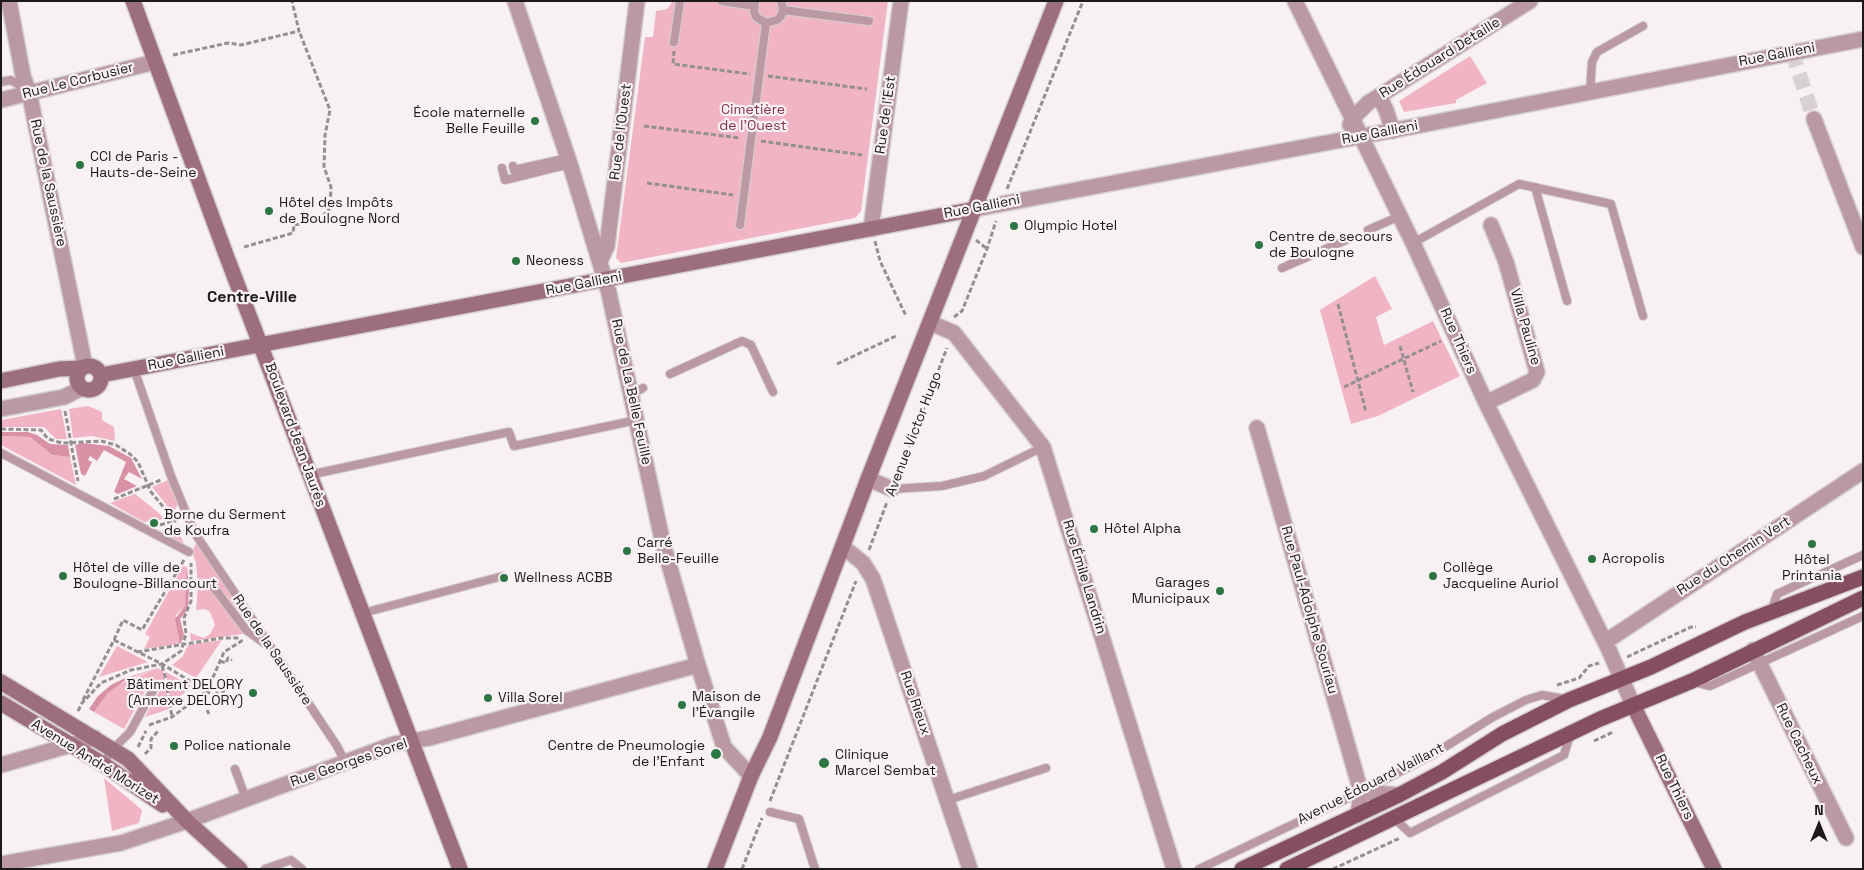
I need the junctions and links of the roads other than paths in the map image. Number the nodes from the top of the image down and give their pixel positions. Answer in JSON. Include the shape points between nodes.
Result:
{"nodes":[{"id":1,"x":9,"y":1,"type":"edge"},
{"id":2,"x":133,"y":1,"type":"edge"},
{"id":3,"x":515,"y":1,"type":"edge"},
{"id":4,"x":637,"y":1,"type":"edge"},
{"id":5,"x":680,"y":1,"type":"edge"},
{"id":6,"x":722,"y":1,"type":"edge"},
{"id":7,"x":781,"y":1,"type":"edge"},
{"id":8,"x":902,"y":1,"type":"edge"},
{"id":9,"x":1056,"y":1,"type":"edge"},
{"id":10,"x":1294,"y":1,"type":"edge"},
{"id":11,"x":1530,"y":1,"type":"edge"},
{"id":12,"x":754,"y":4,"type":"edge"},
{"id":13,"x":783,"y":10,"type":"junction"},
{"id":14,"x":869,"y":21,"type":"dead end"},
{"id":15,"x":766,"y":23,"type":"junction"},
{"id":16,"x":1643,"y":26,"type":"dead end"},
{"id":17,"x":1863,"y":38,"type":"edge"},
{"id":18,"x":674,"y":42,"type":"dead end"},
{"id":19,"x":155,"y":62,"type":"junction"},
{"id":20,"x":17,"y":78,"type":"junction"},
{"id":21,"x":1,"y":82,"type":"edge"},
{"id":22,"x":29,"y":92,"type":"junction"},
{"id":23,"x":1590,"y":92,"type":"junction"},
{"id":24,"x":1379,"y":96,"type":"junction"},
{"id":25,"x":1,"y":100,"type":"edge"},
{"id":26,"x":1352,"y":119,"type":"junction"},
{"id":27,"x":1814,"y":119,"type":"tunnel mouth"},
{"id":28,"x":1392,"y":131,"type":"junction"},
{"id":29,"x":1361,"y":136,"type":"junction"},
{"id":30,"x":1345,"y":139,"type":"junction"},
{"id":31,"x":569,"y":161,"type":"junction"},
{"id":32,"x":513,"y":166,"type":"dead end"},
{"id":33,"x":502,"y":168,"type":"dead end"},
{"id":34,"x":1535,"y":187,"type":"junction"},
{"id":35,"x":974,"y":209,"type":"junction"},
{"id":36,"x":1400,"y":216,"type":"junction"},
{"id":37,"x":740,"y":225,"type":"dead end"},
{"id":38,"x":1491,"y":225,"type":"dead end"},
{"id":39,"x":871,"y":229,"type":"junction"},
{"id":40,"x":1368,"y":230,"type":"dead end"},
{"id":41,"x":1346,"y":240,"type":"dead end"},
{"id":42,"x":1414,"y":243,"type":"junction"},
{"id":43,"x":1863,"y":248,"type":"edge"},
{"id":44,"x":600,"y":261,"type":"junction"},
{"id":45,"x":1282,"y":268,"type":"dead end"},
{"id":46,"x":604,"y":280,"type":"junction"},
{"id":47,"x":1567,"y":301,"type":"dead end"},
{"id":48,"x":1643,"y":316,"type":"dead end"},
{"id":49,"x":931,"y":323,"type":"junction"},
{"id":50,"x":262,"y":345,"type":"junction"},
{"id":51,"x":83,"y":367,"type":"junction"},
{"id":52,"x":134,"y":369,"type":"junction"},
{"id":53,"x":670,"y":374,"type":"dead end"},
{"id":54,"x":101,"y":375,"type":"junction"},
{"id":55,"x":1,"y":381,"type":"edge"},
{"id":56,"x":82,"y":388,"type":"junction"},
{"id":57,"x":773,"y":392,"type":"dead end"},
{"id":58,"x":1486,"y":403,"type":"junction"},
{"id":59,"x":1,"y":409,"type":"edge"},
{"id":60,"x":637,"y":420,"type":"junction"},
{"id":61,"x":1257,"y":428,"type":"dead end"},
{"id":62,"x":1043,"y":446,"type":"junction"},
{"id":63,"x":1,"y":453,"type":"edge"},
{"id":64,"x":1863,"y":471,"type":"edge"},
{"id":65,"x":309,"y":474,"type":"junction"},
{"id":66,"x":868,"y":479,"type":"junction"},
{"id":67,"x":892,"y":489,"type":"joint"},
{"id":68,"x":843,"y":547,"type":"junction"},
{"id":69,"x":189,"y":552,"type":"road end"},
{"id":70,"x":1863,"y":555,"type":"edge"},
{"id":71,"x":503,"y":576,"type":"dead end"},
{"id":72,"x":1863,"y":577,"type":"edge"},
{"id":73,"x":212,"y":585,"type":"dead end"},
{"id":74,"x":1863,"y":598,"type":"edge"},
{"id":75,"x":363,"y":613,"type":"junction"},
{"id":76,"x":1770,"y":613,"type":"junction"},
{"id":77,"x":1863,"y":616,"type":"edge"},
{"id":78,"x":1605,"y":642,"type":"junction"},
{"id":79,"x":268,"y":646,"type":"junction"},
{"id":80,"x":1753,"y":650,"type":"junction"},
{"id":81,"x":1760,"y":664,"type":"junction"},
{"id":82,"x":698,"y":665,"type":"junction"},
{"id":83,"x":1621,"y":680,"type":"junction"},
{"id":84,"x":1692,"y":681,"type":"junction"},
{"id":85,"x":1,"y":682,"type":"edge"},
{"id":86,"x":156,"y":685,"type":"dead end"},
{"id":87,"x":1569,"y":700,"type":"junction"},
{"id":88,"x":1,"y":703,"type":"edge"},
{"id":89,"x":1633,"y":705,"type":"junction"},
{"id":90,"x":1571,"y":733,"type":"junction"},
{"id":91,"x":95,"y":738,"type":"junction"},
{"id":92,"x":412,"y":741,"type":"junction"},
{"id":93,"x":73,"y":745,"type":"junction"},
{"id":94,"x":113,"y":749,"type":"junction"},
{"id":95,"x":345,"y":762,"type":"junction"},
{"id":96,"x":103,"y":764,"type":"junction"},
{"id":97,"x":1,"y":765,"type":"edge"},
{"id":98,"x":1046,"y":768,"type":"dead end"},
{"id":99,"x":235,"y":769,"type":"dead end"},
{"id":100,"x":751,"y":776,"type":"junction"},
{"id":101,"x":1361,"y":792,"type":"junction"},
{"id":102,"x":1399,"y":795,"type":"junction"},
{"id":103,"x":246,"y":799,"type":"junction"},
{"id":104,"x":948,"y":800,"type":"junction"},
{"id":105,"x":770,"y":812,"type":"dead end"},
{"id":106,"x":1358,"y":815,"type":"junction"},
{"id":107,"x":1394,"y":818,"type":"junction"},
{"id":108,"x":187,"y":821,"type":"junction"},
{"id":109,"x":1846,"y":838,"type":"dead end"},
{"id":110,"x":1,"y":864,"type":"edge"},
{"id":111,"x":240,"y":869,"type":"edge"},
{"id":112,"x":265,"y":869,"type":"edge"},
{"id":113,"x":302,"y":869,"type":"edge"},
{"id":114,"x":460,"y":869,"type":"edge"},
{"id":115,"x":715,"y":869,"type":"edge"},
{"id":116,"x":815,"y":869,"type":"edge"},
{"id":117,"x":970,"y":869,"type":"edge"},
{"id":118,"x":1174,"y":869,"type":"edge"},
{"id":119,"x":1199,"y":869,"type":"edge"},
{"id":120,"x":1242,"y":869,"type":"edge"},
{"id":121,"x":1287,"y":869,"type":"edge"},
{"id":122,"x":1714,"y":869,"type":"edge"}],
"edges":[{"from":1,"to":20,"type":"street","name":"Rue de la Saussière"},
{"from":2,"to":19,"type":"street","name":"Boulevard Jean Jaurès"},
{"from":3,"to":31,"type":"street","name":"Rue de La Belle Feuille"},
{"from":4,"to":44,"type":"street","name":"Rue de l'Ouest","via":[[607,246]]},
{"from":5,"to":18,"type":"lane"},
{"from":6,"to":12,"type":"lane"},
{"from":7,"to":13,"type":"lane"},
{"from":8,"to":39,"type":"street","name":"Rue de l'Est"},
{"from":9,"to":35,"type":"street","name":"Avenue Victor Hugo"},
{"from":10,"to":26,"type":"street","name":"Rue Thiers"},
{"from":11,"to":24,"type":"street","name":"Rue Édouard Detaille"},
{"from":12,"to":15,"type":"lane","via":[[756,17]]},
{"from":13,"to":14,"type":"lane"},
{"from":13,"to":15,"type":"lane","via":[[777,20]]},
{"from":15,"to":37,"type":"lane"},
{"from":16,"to":23,"type":"lane","via":[[1597,52],[1592,62]]},
{"from":17,"to":23,"type":"street","name":"Rue Gallieni"},
{"from":19,"to":22,"type":"street","name":"Rue Le Corbusier"},
{"from":19,"to":50,"type":"street","name":"Boulevard Jean Jaurès"},
{"from":20,"to":21,"type":"lane"},
{"from":20,"to":22,"type":"street","name":"Rue de la Saussière"},
{"from":22,"to":25,"type":"street","name":"Rue Le Corbusier"},
{"from":22,"to":51,"type":"street","name":"Rue de la Saussière"},
{"from":23,"to":28,"type":"street","name":"Rue Gallieni"},
{"from":24,"to":26,"type":"street","name":"Rue Édouard Detaille"},
{"from":24,"to":28,"type":"street"},
{"from":26,"to":29,"type":"street","name":"Rue Thiers"},
{"from":26,"to":30,"type":"street"},
{"from":27,"to":43,"type":"street"},
{"from":28,"to":29,"type":"street","name":"Rue Gallieni"},
{"from":29,"to":30,"type":"street","name":"Rue Gallieni"},
{"from":29,"to":36,"type":"street","name":"Rue Thiers"},
{"from":30,"to":35,"type":"street","name":"Rue Gallieni"},
{"from":31,"to":32,"type":"lane","via":[[514,170]]},
{"from":31,"to":33,"type":"lane","via":[[505,180]]},
{"from":31,"to":44,"type":"street","name":"Rue de La Belle Feuille"},
{"from":34,"to":42,"type":"lane","via":[[1519,184]]},
{"from":34,"to":47,"type":"lane"},
{"from":34,"to":48,"type":"lane","via":[[1611,204]]},
{"from":35,"to":39,"type":"street","name":"Rue Gallieni"},
{"from":35,"to":49,"type":"street","name":"Avenue Victor Hugo"},
{"from":36,"to":40,"type":"lane"},
{"from":36,"to":42,"type":"street","name":"Rue Thiers"},
{"from":38,"to":58,"type":"street","name":"Villa Pauline","via":[[1506,262],[1537,372],[1533,380]]},
{"from":39,"to":46,"type":"street","name":"Rue Gallieni"},
{"from":41,"to":45,"type":"lane"},
{"from":42,"to":58,"type":"street","name":"Rue Thiers"},
{"from":44,"to":46,"type":"street","name":"Rue de La Belle Feuille"},
{"from":46,"to":50,"type":"street","name":"Rue Gallieni"},
{"from":46,"to":60,"type":"street","name":"Rue de La Belle Feuille","via":[[638,391]]},
{"from":49,"to":62,"type":"street","name":"Rue Émile Landrin","via":[[959,339]]},
{"from":49,"to":66,"type":"street","name":"Avenue Victor Hugo"},
{"from":50,"to":52,"type":"street","name":"Rue Gallieni"},
{"from":50,"to":65,"type":"street","name":"Boulevard Jean Jaurès"},
{"from":51,"to":54,"type":"street","via":[[95,367]]},
{"from":51,"to":55,"type":"street"},
{"from":51,"to":56,"type":"street","via":[[76,376]]},
{"from":52,"to":54,"type":"street","name":"Rue Gallieni"},
{"from":52,"to":79,"type":"lane","name":"Rue de la Saussière","via":[[194,532]]},
{"from":53,"to":57,"type":"lane","via":[[742,341],[751,345]]},
{"from":54,"to":56,"type":"street","via":[[96,388]]},
{"from":56,"to":59,"type":"street","via":[[64,397]]},
{"from":58,"to":78,"type":"street","name":"Rue Thiers"},
{"from":60,"to":65,"type":"lane","via":[[514,446],[509,432]]},
{"from":60,"to":82,"type":"street","name":"Rue de La Belle Feuille","via":[[662,544]]},
{"from":61,"to":101,"type":"street","name":"Rue Paul-Adolphe Souriau"},
{"from":62,"to":67,"type":"lane","via":[[984,476],[942,486]]},
{"from":62,"to":118,"type":"street","name":"Rue Émile Landrin"},
{"from":63,"to":69,"type":"lane"},
{"from":64,"to":78,"type":"street","name":"Rue du Chemin Vert"},
{"from":65,"to":75,"type":"street","name":"Boulevard Jean Jaurès"},
{"from":66,"to":67,"type":"street"},
{"from":66,"to":68,"type":"street","name":"Avenue Victor Hugo"},
{"from":68,"to":100,"type":"street","name":"Avenue Victor Hugo","via":[[770,737]]},
{"from":68,"to":104,"type":"street","name":"Rue Rieux","via":[[863,563],[873,579]]},
{"from":70,"to":76,"type":"lane","via":[[1778,594]]},
{"from":71,"to":75,"type":"lane"},
{"from":72,"to":76,"type":"main road","name":"Avenue Édouard Vaillant"},
{"from":73,"to":79,"type":"lane","via":[[246,630]]},
{"from":74,"to":80,"type":"main road"},
{"from":75,"to":92,"type":"street","name":"Boulevard Jean Jaurès"},
{"from":76,"to":83,"type":"main road","name":"Avenue Édouard Vaillant"},
{"from":77,"to":81,"type":"lane"},
{"from":78,"to":83,"type":"street","name":"Rue Thiers"},
{"from":79,"to":95,"type":"lane","name":"Rue de la Saussière"},
{"from":80,"to":81,"type":"street","name":"Rue Cacheux"},
{"from":80,"to":84,"type":"main road"},
{"from":81,"to":84,"type":"lane","via":[[1710,686]]},
{"from":81,"to":109,"type":"street","name":"Rue Cacheux"},
{"from":82,"to":92,"type":"street","name":"Rue Georges Sorel"},
{"from":82,"to":100,"type":"street","name":"Rue de La Belle Feuille","via":[[724,747]]},
{"from":83,"to":87,"type":"main road","name":"Avenue Édouard Vaillant"},
{"from":83,"to":89,"type":"street"},
{"from":84,"to":89,"type":"main road"},
{"from":85,"to":91,"type":"street","name":"Avenue André Morizet"},
{"from":86,"to":94,"type":"lane","via":[[130,732]]},
{"from":87,"to":101,"type":"lane","name":"Avenue Édouard Vaillant","via":[[1542,695],[1493,717],[1432,755]]},
{"from":87,"to":102,"type":"main road","name":"Avenue Édouard Vaillant","via":[[1502,734]]},
{"from":88,"to":93,"type":"street","name":"Avenue André Morizet"},
{"from":89,"to":90,"type":"main road"},
{"from":89,"to":122,"type":"street","name":"Rue Thiers"},
{"from":90,"to":107,"type":"main road"},
{"from":90,"to":107,"type":"lane","via":[[1564,755],[1410,833]]},
{"from":91,"to":93,"type":"street"},
{"from":91,"to":94,"type":"street","name":"Avenue André Morizet"},
{"from":92,"to":95,"type":"street","name":"Rue Georges Sorel","via":[[394,744]]},
{"from":92,"to":114,"type":"street","name":"Boulevard Jean Jaurès"},
{"from":93,"to":96,"type":"street","name":"Avenue André Morizet"},
{"from":93,"to":97,"type":"street"},
{"from":94,"to":96,"type":"lane"},
{"from":94,"to":108,"type":"street","name":"Avenue André Morizet","via":[[128,759]]},
{"from":95,"to":103,"type":"street","name":"Rue Georges Sorel"},
{"from":96,"to":108,"type":"street","name":"Avenue André Morizet"},
{"from":98,"to":104,"type":"lane"},
{"from":99,"to":103,"type":"lane"},
{"from":100,"to":115,"type":"street","name":"Avenue Victor Hugo"},
{"from":101,"to":102,"type":"street"},
{"from":101,"to":106,"type":"street","name":"Rue Paul-Adolphe Souriau"},
{"from":101,"to":119,"type":"lane","name":"Avenue Édouard Vaillant"},
{"from":102,"to":106,"type":"main road","name":"Avenue Édouard Vaillant"},
{"from":103,"to":108,"type":"street","name":"Rue Georges Sorel"},
{"from":104,"to":117,"type":"street","name":"Rue Rieux"},
{"from":105,"to":116,"type":"lane","via":[[799,819]]},
{"from":106,"to":120,"type":"main road","name":"Avenue Édouard Vaillant"},
{"from":107,"to":121,"type":"main road"},
{"from":108,"to":110,"type":"street","name":"Rue Georges Sorel","via":[[121,843]]},
{"from":108,"to":111,"type":"street","name":"Avenue André Morizet"},
{"from":112,"to":113,"type":"lane","via":[[291,860]]}]}
